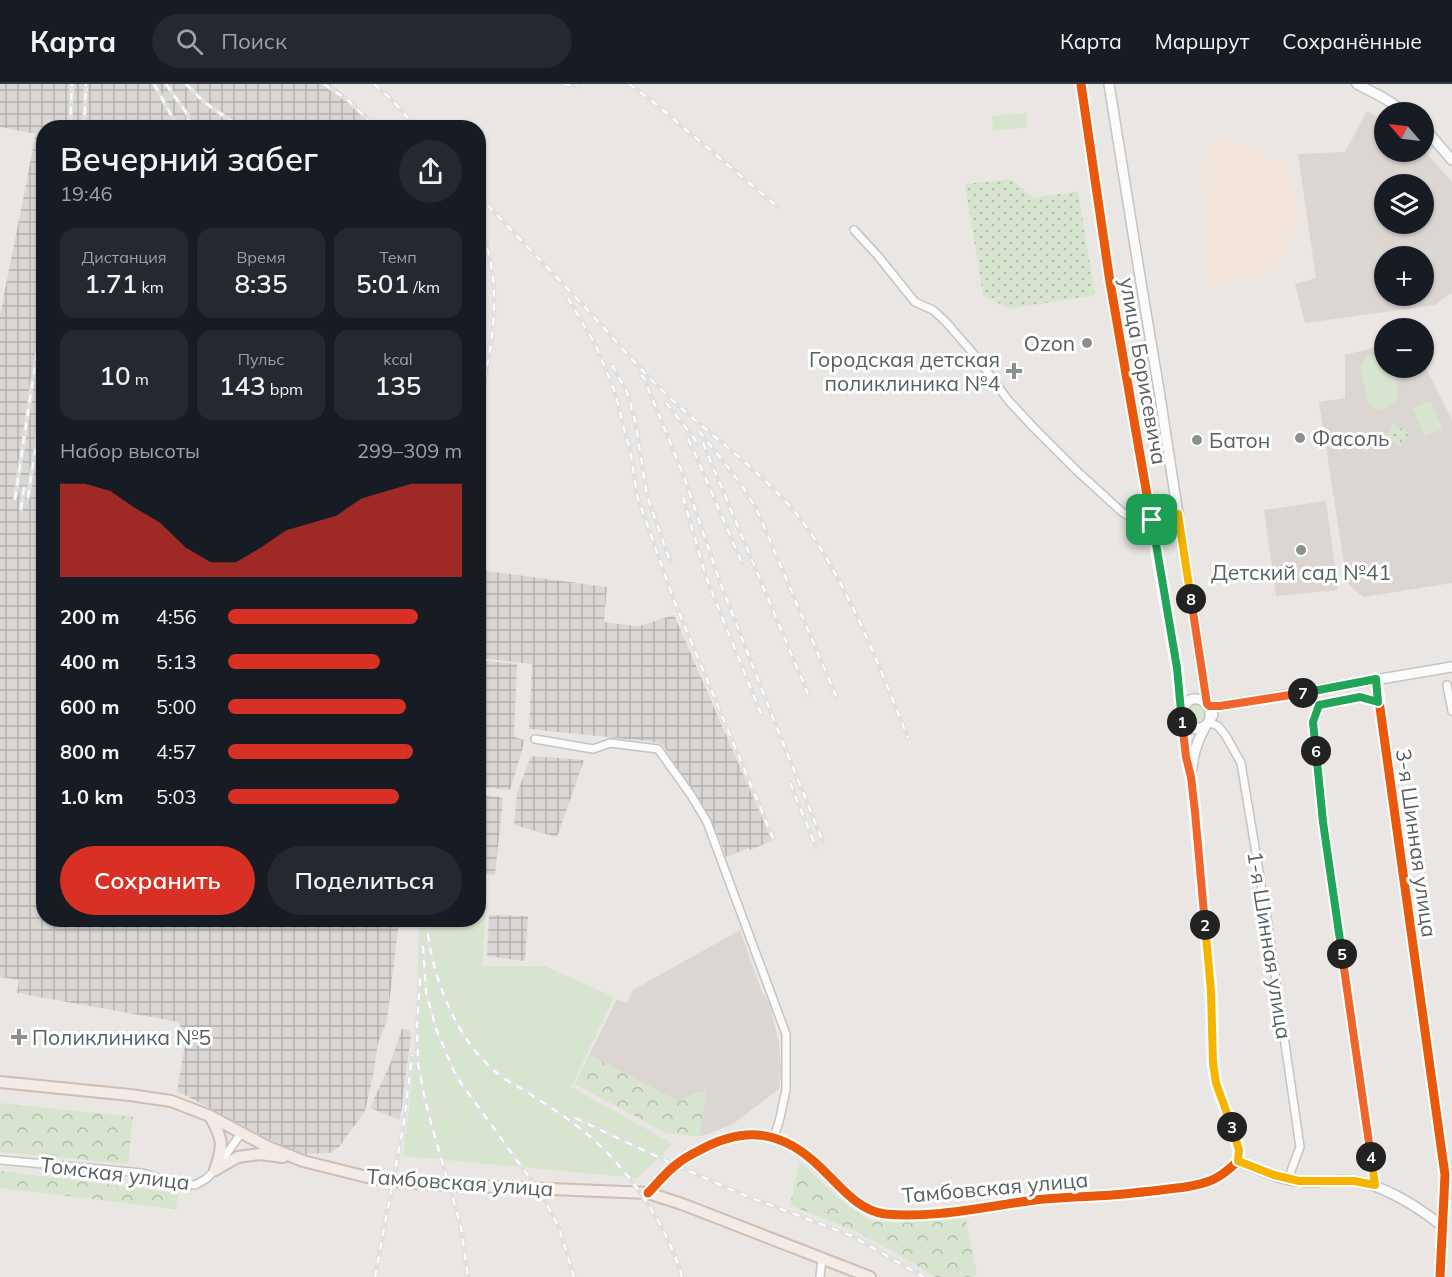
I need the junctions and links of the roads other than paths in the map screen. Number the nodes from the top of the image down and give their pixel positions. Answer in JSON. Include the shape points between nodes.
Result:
{"nodes":[{"id":1,"x":1081,"y":84,"type":"edge"},
{"id":2,"x":1109,"y":84,"type":"edge"},
{"id":3,"x":1357,"y":84,"type":"edge"},
{"id":4,"x":1390,"y":102,"type":"edge"},
{"id":5,"x":1434,"y":139,"type":"edge"},
{"id":6,"x":1452,"y":160,"type":"edge"},
{"id":7,"x":854,"y":230,"type":"dead end"},
{"id":8,"x":1178,"y":514,"type":"junction"},
{"id":9,"x":1152,"y":520,"type":"junction"},
{"id":10,"x":1452,"y":667,"type":"edge"},
{"id":11,"x":1376,"y":679,"type":"junction"},
{"id":12,"x":1447,"y":685,"type":"dead end"},
{"id":13,"x":1378,"y":702,"type":"junction"},
{"id":14,"x":1208,"y":705,"type":"junction"},
{"id":15,"x":1220,"y":706,"type":"junction"},
{"id":16,"x":1452,"y":711,"type":"edge"},
{"id":17,"x":1181,"y":714,"type":"junction"},
{"id":18,"x":1208,"y":722,"type":"junction"},
{"id":19,"x":535,"y":739,"type":"dead end"},
{"id":20,"x":1191,"y":777,"type":"junction"},
{"id":21,"x":0,"y":1082,"type":"edge"},
{"id":22,"x":210,"y":1116,"type":"junction"},
{"id":23,"x":242,"y":1132,"type":"junction"},
{"id":24,"x":774,"y":1137,"type":"junction"},
{"id":25,"x":0,"y":1160,"type":"edge"},
{"id":26,"x":303,"y":1161,"type":"junction"},
{"id":27,"x":1238,"y":1161,"type":"junction"},
{"id":28,"x":215,"y":1170,"type":"junction"},
{"id":29,"x":1288,"y":1179,"type":"junction"},
{"id":30,"x":1375,"y":1185,"type":"junction"},
{"id":31,"x":648,"y":1193,"type":"junction"},
{"id":32,"x":1452,"y":1221,"type":"edge"},
{"id":33,"x":1443,"y":1227,"type":"junction"},
{"id":34,"x":822,"y":1258,"type":"junction"},
{"id":35,"x":820,"y":1277,"type":"edge"},
{"id":36,"x":870,"y":1277,"type":"edge"},
{"id":37,"x":1440,"y":1277,"type":"edge"}],
"edges":[{"from":1,"to":9,"type":"street","name":"улица Борисевича","via":[[1110,282]]},
{"from":2,"to":8,"type":"street","name":"улица Борисевича"},
{"from":3,"to":4,"type":"street"},
{"from":5,"to":6,"type":"street"},
{"from":7,"to":9,"type":"street","via":[[915,302],[933,310],[946,322],[1008,399],[1076,470],[1129,516],[1142,523]]},
{"from":8,"to":9,"type":"street"},
{"from":8,"to":14,"type":"street","name":"улица Борисевича"},
{"from":9,"to":17,"type":"street","name":"улица Борисевича"},
{"from":10,"to":11,"type":"street"},
{"from":11,"to":13,"type":"street","name":"3-я Шинная улица"},
{"from":11,"to":15,"type":"street"},
{"from":12,"to":16,"type":"street"},
{"from":13,"to":30,"type":"street","via":[[1360,697],[1319,705],[1313,722],[1323,822]]},
{"from":13,"to":33,"type":"street","name":"3-я Шинная улица","via":[[1445,1175]]},
{"from":14,"to":15,"type":"street"},
{"from":14,"to":17,"type":"street","via":[[1194,699],[1185,704]]},
{"from":14,"to":18,"type":"street"},
{"from":15,"to":18,"type":"street","name":"улица Борисевича"},
{"from":17,"to":18,"type":"street","via":[[1187,726],[1196,729]]},
{"from":17,"to":20,"type":"street","name":"улица Борисевича"},
{"from":18,"to":20,"type":"street","name":"улица Борисевича","via":[[1194,749]]},
{"from":18,"to":29,"type":"street","name":"1-я Шинная улица","via":[[1218,726],[1241,763],[1300,1148]]},
{"from":19,"to":24,"type":"street","via":[[593,749],[610,743],[658,749],[691,795],[706,822],[786,1034],[786,1090]]},
{"from":20,"to":27,"type":"street","name":"улица Борисевича","via":[[1211,991],[1213,1063],[1239,1150]]},
{"from":21,"to":22,"type":"main road","name":"Тамбовская улица","via":[[150,1097]]},
{"from":22,"to":23,"type":"main road","name":"Тамбовская улица"},
{"from":22,"to":28,"type":"main road","via":[[222,1141]]},
{"from":23,"to":26,"type":"main road","name":"Тамбовская улица"},
{"from":23,"to":28,"type":"street","name":"Томская улица"},
{"from":24,"to":27,"type":"street","name":"Тамбовская улица","via":[[804,1152],[854,1200],[883,1214],[916,1215],[1185,1187],[1212,1181]]},
{"from":24,"to":31,"type":"street","name":"Тамбовская улица","via":[[731,1137],[711,1145],[675,1165]]},
{"from":25,"to":28,"type":"street","name":"Томская улица","via":[[142,1173],[195,1185]]},
{"from":26,"to":28,"type":"main road","via":[[260,1154],[238,1156]]},
{"from":26,"to":31,"type":"main road","name":"Тамбовская улица","via":[[401,1181]]},
{"from":27,"to":29,"type":"street"},
{"from":29,"to":30,"type":"street"},
{"from":30,"to":33,"type":"street","via":[[1427,1213]]},
{"from":31,"to":34,"type":"main road","name":"Тамбовская улица"},
{"from":32,"to":33,"type":"street"},
{"from":33,"to":37,"type":"street"},
{"from":34,"to":35,"type":"street"},
{"from":34,"to":36,"type":"main road","name":"Тамбовская улица"}]}
